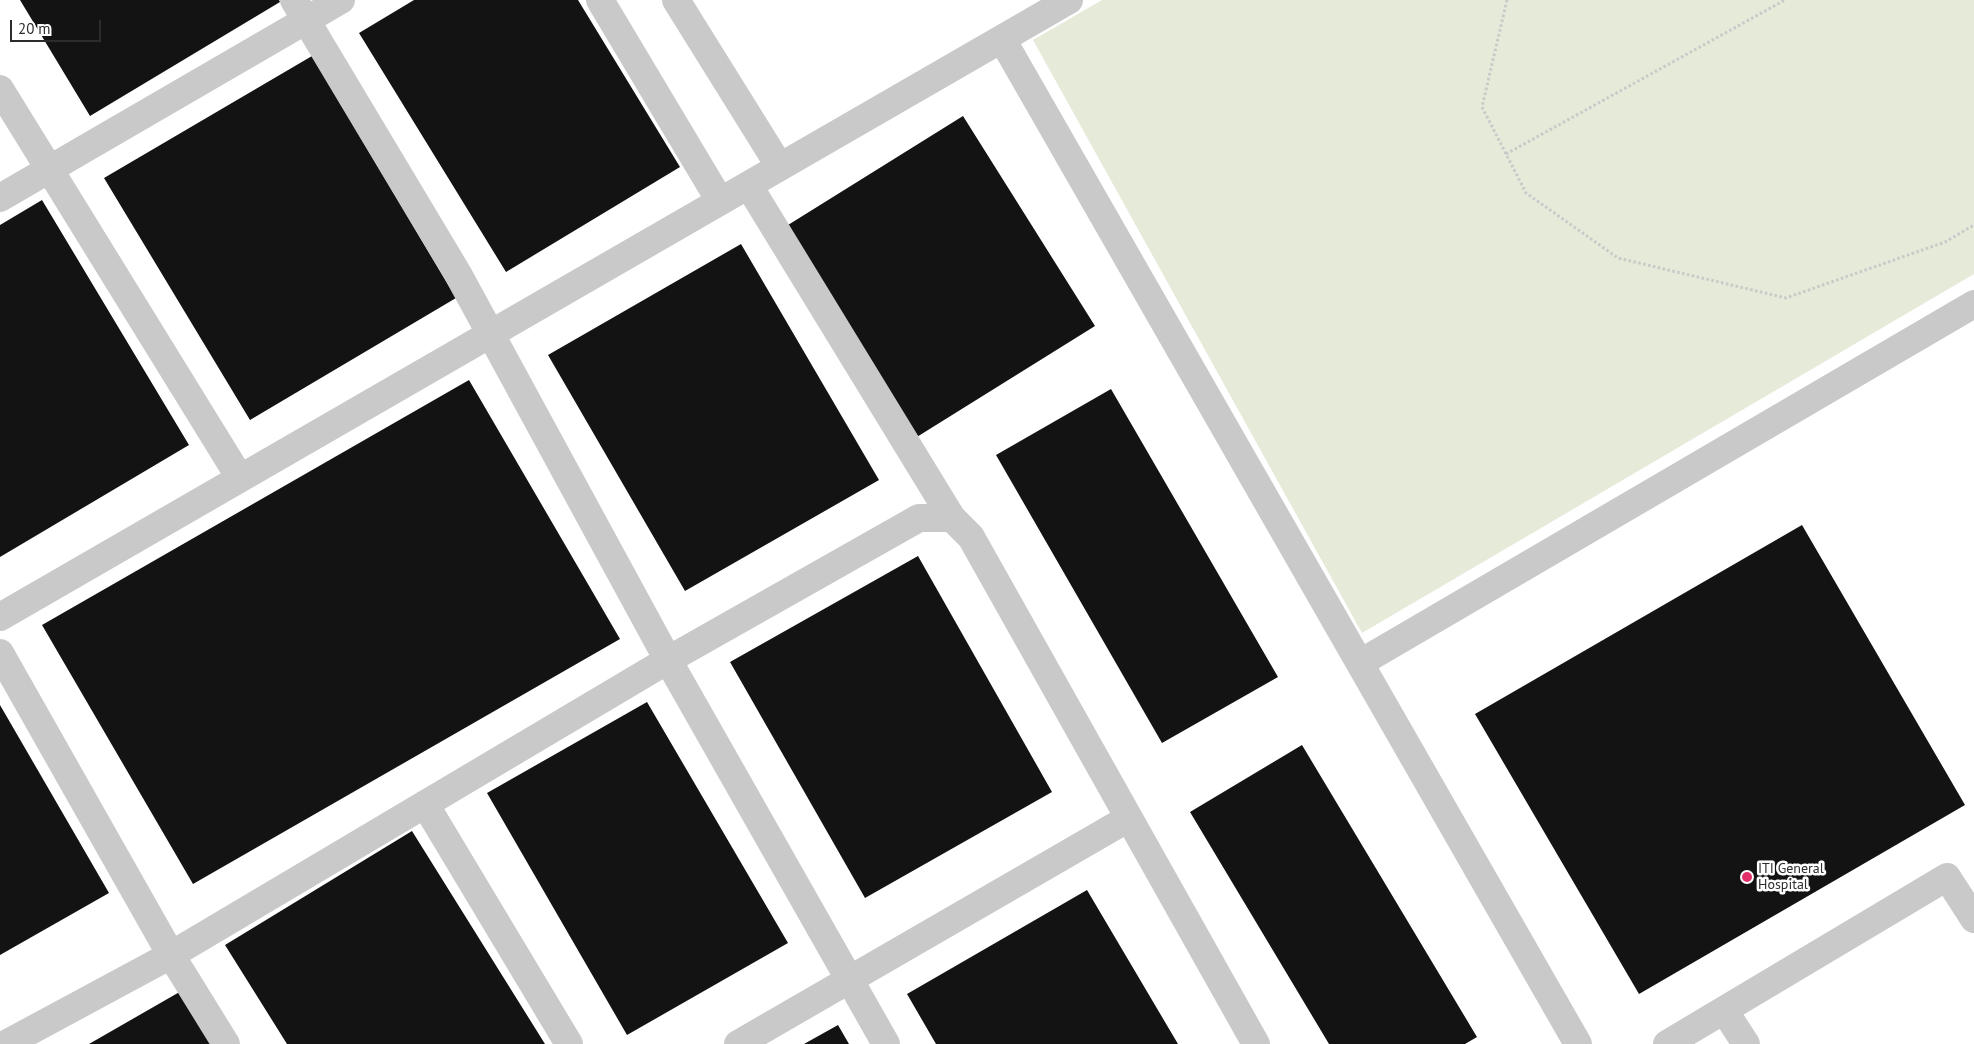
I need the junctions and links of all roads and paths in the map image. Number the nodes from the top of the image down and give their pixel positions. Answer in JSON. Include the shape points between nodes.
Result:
{"nodes":[{"id":1,"x":341,"y":0,"type":"edge"},
{"id":2,"x":600,"y":0,"type":"edge"},
{"id":3,"x":676,"y":0,"type":"edge"},
{"id":4,"x":1069,"y":0,"type":"edge"},
{"id":5,"x":1508,"y":0,"type":"edge"},
{"id":6,"x":1785,"y":0,"type":"edge"},
{"id":7,"x":300,"y":10,"type":"edge"},
{"id":8,"x":1002,"y":39,"type":"junction"},
{"id":9,"x":0,"y":89,"type":"edge"},
{"id":10,"x":1506,"y":154,"type":"junction"},
{"id":11,"x":780,"y":167,"type":"junction"},
{"id":12,"x":49,"y":169,"type":"junction"},
{"id":13,"x":749,"y":186,"type":"junction"},
{"id":14,"x":0,"y":198,"type":"edge"},
{"id":15,"x":720,"y":201,"type":"junction"},
{"id":16,"x":1974,"y":225,"type":"edge"},
{"id":17,"x":1974,"y":304,"type":"edge"},
{"id":18,"x":491,"y":334,"type":"junction"},
{"id":19,"x":240,"y":478,"type":"junction"},
{"id":20,"x":952,"y":518,"type":"junction"},
{"id":21,"x":0,"y":617,"type":"edge"},
{"id":22,"x":0,"y":654,"type":"edge"},
{"id":23,"x":668,"y":660,"type":"junction"},
{"id":24,"x":1360,"y":663,"type":"junction"},
{"id":25,"x":425,"y":804,"type":"junction"},
{"id":26,"x":1129,"y":818,"type":"junction"},
{"id":27,"x":1974,"y":919,"type":"edge"},
{"id":28,"x":171,"y":955,"type":"junction"},
{"id":29,"x":850,"y":980,"type":"junction"},
{"id":30,"x":1724,"y":1010,"type":"junction"},
{"id":31,"x":6,"y":1044,"type":"edge"},
{"id":32,"x":226,"y":1044,"type":"edge"},
{"id":33,"x":570,"y":1044,"type":"edge"},
{"id":34,"x":738,"y":1044,"type":"edge"},
{"id":35,"x":886,"y":1044,"type":"edge"},
{"id":36,"x":1256,"y":1044,"type":"edge"},
{"id":37,"x":1578,"y":1044,"type":"edge"},
{"id":38,"x":1667,"y":1044,"type":"edge"},
{"id":39,"x":1746,"y":1044,"type":"edge"}],
"edges":[{"from":1,"to":7,"type":"street"},
{"from":2,"to":15,"type":"street"},
{"from":3,"to":11,"type":"street"},
{"from":4,"to":8,"type":"street"},
{"from":5,"to":10,"type":"path","via":[[1482,107]]},
{"from":6,"to":10,"type":"path"},
{"from":7,"to":12,"type":"street"},
{"from":7,"to":18,"type":"street"},
{"from":8,"to":11,"type":"street"},
{"from":8,"to":24,"type":"street"},
{"from":9,"to":12,"type":"street"},
{"from":10,"to":16,"type":"path","via":[[1526,193],[1618,258],[1786,298],[1945,242]]},
{"from":11,"to":13,"type":"street"},
{"from":12,"to":14,"type":"street"},
{"from":12,"to":19,"type":"street"},
{"from":13,"to":15,"type":"street"},
{"from":13,"to":20,"type":"street"},
{"from":15,"to":18,"type":"street"},
{"from":17,"to":24,"type":"street"},
{"from":18,"to":19,"type":"street"},
{"from":18,"to":23,"type":"street"},
{"from":19,"to":21,"type":"street"},
{"from":20,"to":23,"type":"street","via":[[919,518]]},
{"from":20,"to":26,"type":"street","via":[[971,537]]},
{"from":22,"to":28,"type":"street"},
{"from":23,"to":25,"type":"street"},
{"from":23,"to":29,"type":"street"},
{"from":24,"to":37,"type":"street"},
{"from":25,"to":28,"type":"street"},
{"from":25,"to":33,"type":"street"},
{"from":26,"to":29,"type":"street"},
{"from":26,"to":36,"type":"street"},
{"from":27,"to":30,"type":"street","via":[[1946,877]]},
{"from":28,"to":31,"type":"street"},
{"from":28,"to":32,"type":"street"},
{"from":29,"to":34,"type":"street"},
{"from":29,"to":35,"type":"street"},
{"from":30,"to":38,"type":"street"},
{"from":30,"to":39,"type":"street"}]}
